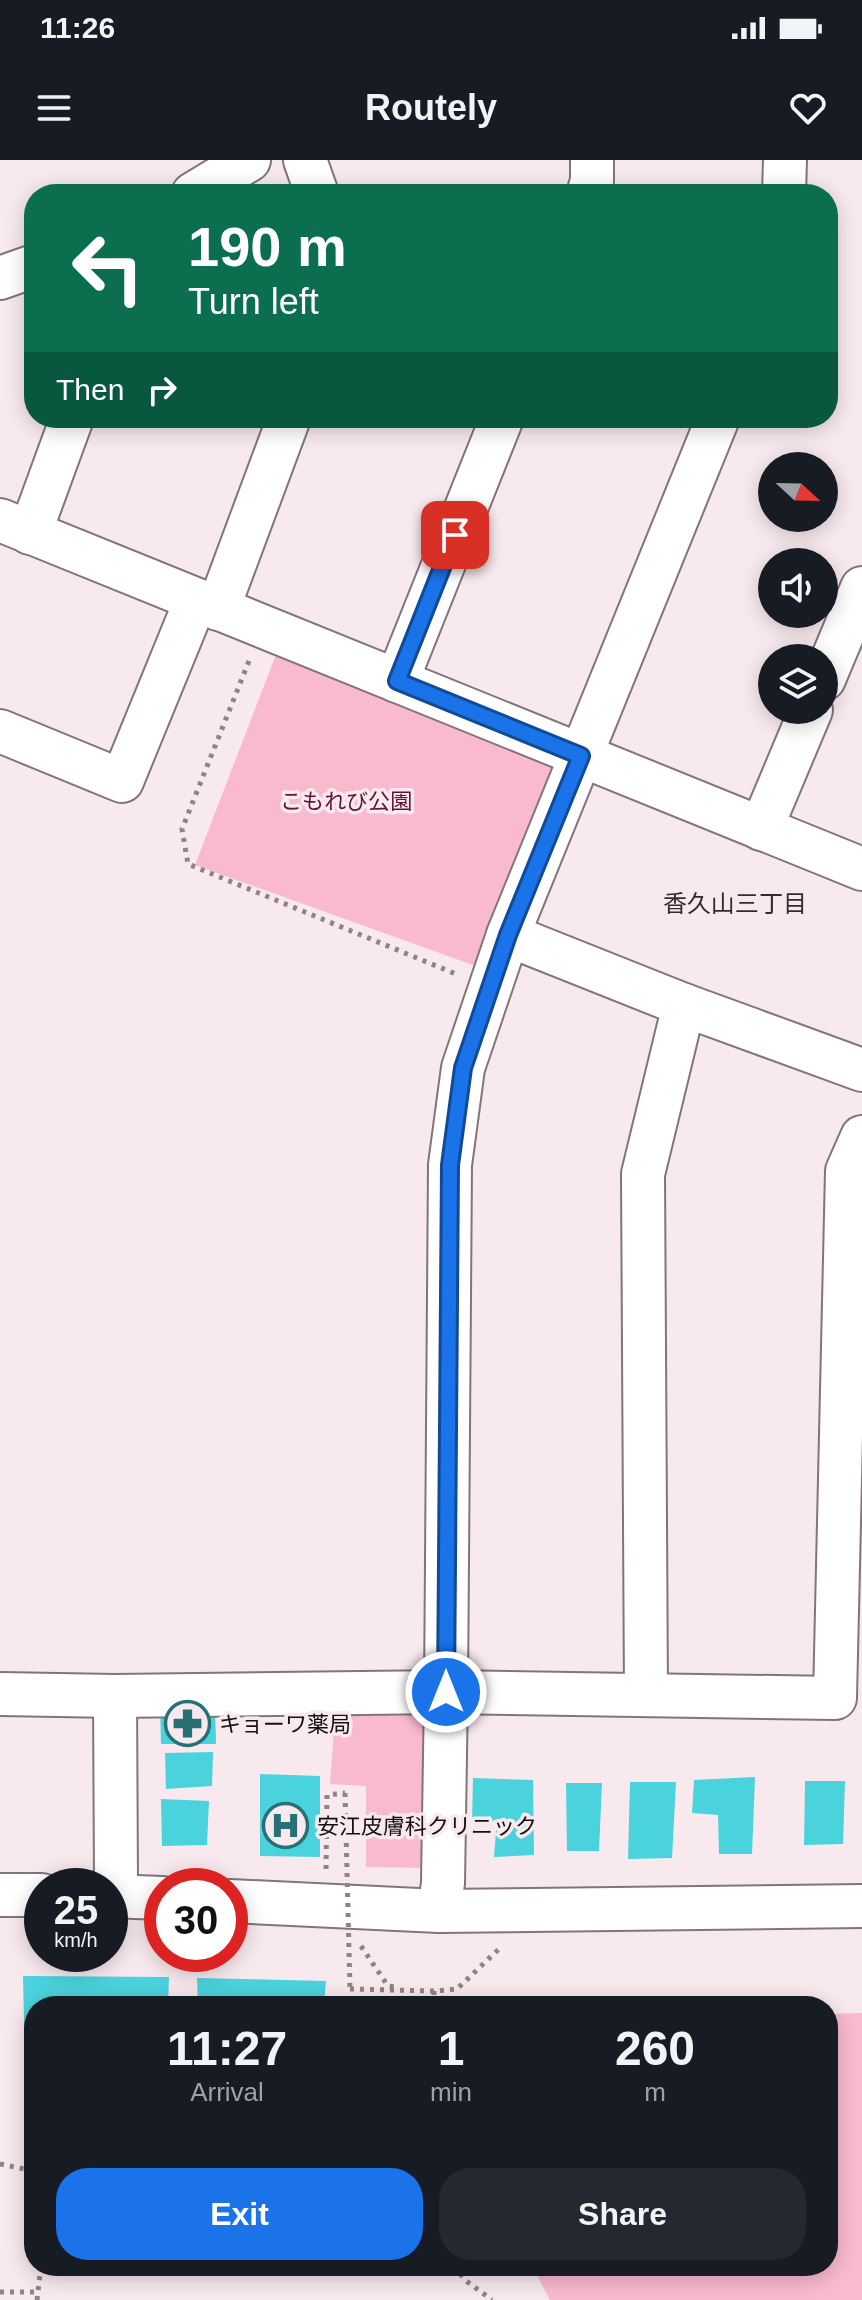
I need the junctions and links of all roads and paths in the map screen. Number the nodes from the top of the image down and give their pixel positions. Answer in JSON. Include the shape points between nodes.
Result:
{"nodes":[{"id":1,"x":249,"y":160,"type":"edge"},
{"id":2,"x":305,"y":160,"type":"edge"},
{"id":3,"x":592,"y":160,"type":"edge"},
{"id":4,"x":785,"y":160,"type":"edge"},
{"id":5,"x":209,"y":184,"type":"edge"},
{"id":6,"x":313,"y":184,"type":"edge"},
{"id":7,"x":591,"y":184,"type":"edge"},
{"id":8,"x":784,"y":184,"type":"edge"},
{"id":9,"x":24,"y":270,"type":"edge"},
{"id":10,"x":0,"y":278,"type":"edge"},
{"id":11,"x":67,"y":428,"type":"edge"},
{"id":12,"x":285,"y":428,"type":"edge"},
{"id":13,"x":498,"y":428,"type":"edge"},
{"id":14,"x":714,"y":428,"type":"edge"},
{"id":15,"x":15,"y":526,"type":"edge"},
{"id":16,"x":862,"y":588,"type":"edge"},
{"id":17,"x":207,"y":605,"type":"junction"},
{"id":18,"x":262,"y":627,"type":"junction"},
{"id":19,"x":838,"y":645,"type":"edge"},
{"id":20,"x":397,"y":681,"type":"junction"},
{"id":21,"x":805,"y":724,"type":"edge"},
{"id":22,"x":0,"y":731,"type":"edge"},
{"id":23,"x":581,"y":756,"type":"junction"},
{"id":24,"x":761,"y":829,"type":"junction"},
{"id":25,"x":862,"y":869,"type":"edge"},
{"id":26,"x":508,"y":935,"type":"junction"},
{"id":27,"x":490,"y":988,"type":"junction"},
{"id":28,"x":684,"y":1005,"type":"junction"},
{"id":29,"x":862,"y":1070,"type":"edge"},
{"id":30,"x":862,"y":1137,"type":"edge"},
{"id":31,"x":446,"y":1692,"type":"junction"},
{"id":32,"x":0,"y":1694,"type":"edge"},
{"id":33,"x":646,"y":1695,"type":"junction"},
{"id":34,"x":115,"y":1696,"type":"junction"},
{"id":35,"x":116,"y":1868,"type":"edge"},
{"id":36,"x":326,"y":1878,"type":"dead end"},
{"id":37,"x":0,"y":1895,"type":"edge"},
{"id":38,"x":24,"y":1895,"type":"edge"},
{"id":39,"x":248,"y":1902,"type":"edge"},
{"id":40,"x":862,"y":1906,"type":"edge"},
{"id":41,"x":439,"y":1911,"type":"junction"},
{"id":42,"x":360,"y":1944,"type":"dead end"},
{"id":43,"x":505,"y":1944,"type":"dead end"},
{"id":44,"x":434,"y":1991,"type":"junction"},
{"id":45,"x":434,"y":1996,"type":"edge"},
{"id":46,"x":0,"y":2164,"type":"edge"},
{"id":47,"x":24,"y":2169,"type":"edge"},
{"id":48,"x":39,"y":2276,"type":"edge"},
{"id":49,"x":462,"y":2276,"type":"edge"},
{"id":50,"x":0,"y":2292,"type":"edge"},
{"id":51,"x":36,"y":2292,"type":"junction"},
{"id":52,"x":37,"y":2300,"type":"edge"},
{"id":53,"x":492,"y":2300,"type":"edge"}],
"edges":[{"from":1,"to":5,"type":"street"},
{"from":2,"to":6,"type":"street"},
{"from":3,"to":7,"type":"street"},
{"from":4,"to":8,"type":"street"},
{"from":9,"to":10,"type":"street"},
{"from":11,"to":15,"type":"street"},
{"from":12,"to":17,"type":"street"},
{"from":13,"to":20,"type":"street"},
{"from":14,"to":23,"type":"street"},
{"from":15,"to":17,"type":"street"},
{"from":16,"to":19,"type":"street"},
{"from":17,"to":18,"type":"street"},
{"from":17,"to":22,"type":"street","via":[[122,781]]},
{"from":18,"to":20,"type":"street"},
{"from":18,"to":27,"type":"path","via":[[182,829],[188,864]]},
{"from":20,"to":23,"type":"street"},
{"from":21,"to":24,"type":"street"},
{"from":23,"to":24,"type":"street"},
{"from":23,"to":26,"type":"street"},
{"from":24,"to":25,"type":"street"},
{"from":26,"to":27,"type":"street"},
{"from":26,"to":28,"type":"street"},
{"from":27,"to":31,"type":"street","via":[[463,1068],[450,1165]]},
{"from":28,"to":29,"type":"street"},
{"from":28,"to":33,"type":"street","via":[[643,1174]]},
{"from":30,"to":33,"type":"street","via":[[847,1171],[835,1698]]},
{"from":31,"to":33,"type":"street"},
{"from":31,"to":34,"type":"street"},
{"from":31,"to":41,"type":"street"},
{"from":32,"to":34,"type":"street"},
{"from":34,"to":35,"type":"street"},
{"from":36,"to":44,"type":"path","bridge":true,"via":[[327,1795],[345,1793],[350,1989]]},
{"from":37,"to":38,"type":"street"},
{"from":39,"to":41,"type":"street"},
{"from":40,"to":41,"type":"street"},
{"from":42,"to":44,"type":"path","via":[[388,1986]]},
{"from":43,"to":44,"type":"path","via":[[457,1989]]},
{"from":44,"to":45,"type":"path"},
{"from":46,"to":47,"type":"path"},
{"from":48,"to":51,"type":"path"},
{"from":49,"to":53,"type":"path"},
{"from":50,"to":51,"type":"path"},
{"from":51,"to":52,"type":"path"}]}
